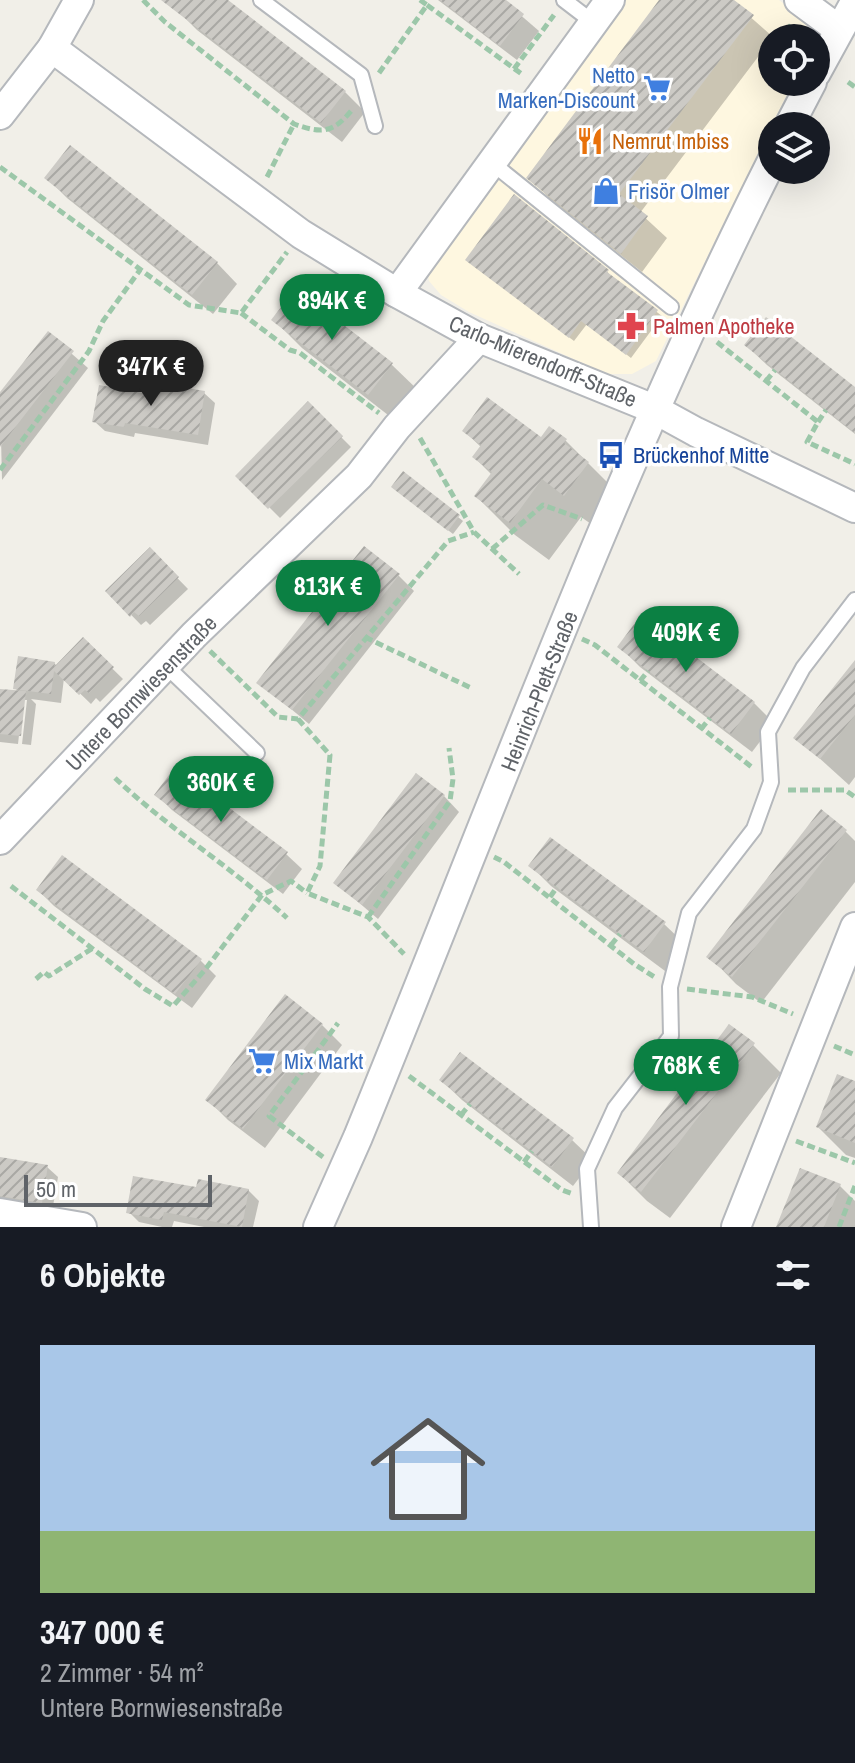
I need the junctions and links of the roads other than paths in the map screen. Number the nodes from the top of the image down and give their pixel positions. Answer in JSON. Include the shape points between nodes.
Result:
{"nodes":[{"id":1,"x":79,"y":0,"type":"edge"},
{"id":2,"x":261,"y":0,"type":"edge"},
{"id":3,"x":564,"y":0,"type":"edge"},
{"id":4,"x":610,"y":0,"type":"edge"},
{"id":5,"x":799,"y":0,"type":"edge"},
{"id":6,"x":855,"y":2,"type":"edge"},
{"id":7,"x":594,"y":23,"type":"junction"},
{"id":8,"x":838,"y":29,"type":"junction"},
{"id":9,"x":830,"y":45,"type":"edge"},
{"id":10,"x":52,"y":48,"type":"junction"},
{"id":11,"x":0,"y":115,"type":"edge"},
{"id":12,"x":375,"y":126,"type":"dead end"},
{"id":13,"x":492,"y":163,"type":"junction"},
{"id":14,"x":760,"y":184,"type":"edge"},
{"id":15,"x":397,"y":293,"type":"junction"},
{"id":16,"x":671,"y":307,"type":"dead end"},
{"id":17,"x":479,"y":338,"type":"junction"},
{"id":18,"x":654,"y":409,"type":"junction"},
{"id":19,"x":855,"y":508,"type":"edge"},
{"id":20,"x":855,"y":600,"type":"edge"},
{"id":21,"x":166,"y":666,"type":"junction"},
{"id":22,"x":257,"y":753,"type":"dead end"},
{"id":23,"x":0,"y":840,"type":"edge"},
{"id":24,"x":855,"y":927,"type":"edge"},
{"id":25,"x":0,"y":1213,"type":"edge"},
{"id":26,"x":82,"y":1227,"type":"edge"},
{"id":27,"x":318,"y":1227,"type":"edge"},
{"id":28,"x":591,"y":1227,"type":"edge"},
{"id":29,"x":736,"y":1227,"type":"edge"}],
"edges":[{"from":1,"to":10,"type":"street"},
{"from":2,"to":12,"type":"lane","via":[[361,75]]},
{"from":3,"to":7,"type":"lane"},
{"from":4,"to":7,"type":"street"},
{"from":5,"to":8,"type":"street"},
{"from":6,"to":8,"type":"street"},
{"from":7,"to":13,"type":"street"},
{"from":8,"to":9,"type":"street"},
{"from":10,"to":11,"type":"street"},
{"from":10,"to":15,"type":"street","name":"Carlo-Mierendorff-Straße","via":[[254,201]]},
{"from":13,"to":15,"type":"street"},
{"from":13,"to":16,"type":"lane"},
{"from":14,"to":18,"type":"street","name":"Heinrich-Plett-Straße"},
{"from":15,"to":17,"type":"street","name":"Carlo-Mierendorff-Straße"},
{"from":17,"to":18,"type":"street","name":"Carlo-Mierendorff-Straße"},
{"from":17,"to":21,"type":"street","name":"Untere Bornwiesenstraße","via":[[359,476]]},
{"from":18,"to":19,"type":"street","name":"Carlo-Mierendorff-Straße"},
{"from":18,"to":27,"type":"street","name":"Heinrich-Plett-Straße"},
{"from":20,"to":28,"type":"lane","via":[[803,668],[768,732],[771,782],[754,829],[689,913],[670,987],[671,1036],[615,1108],[587,1169]]},
{"from":21,"to":22,"type":"lane"},
{"from":21,"to":23,"type":"street","name":"Untere Bornwiesenstraße"},
{"from":24,"to":29,"type":"street"},
{"from":25,"to":26,"type":"street"}]}
